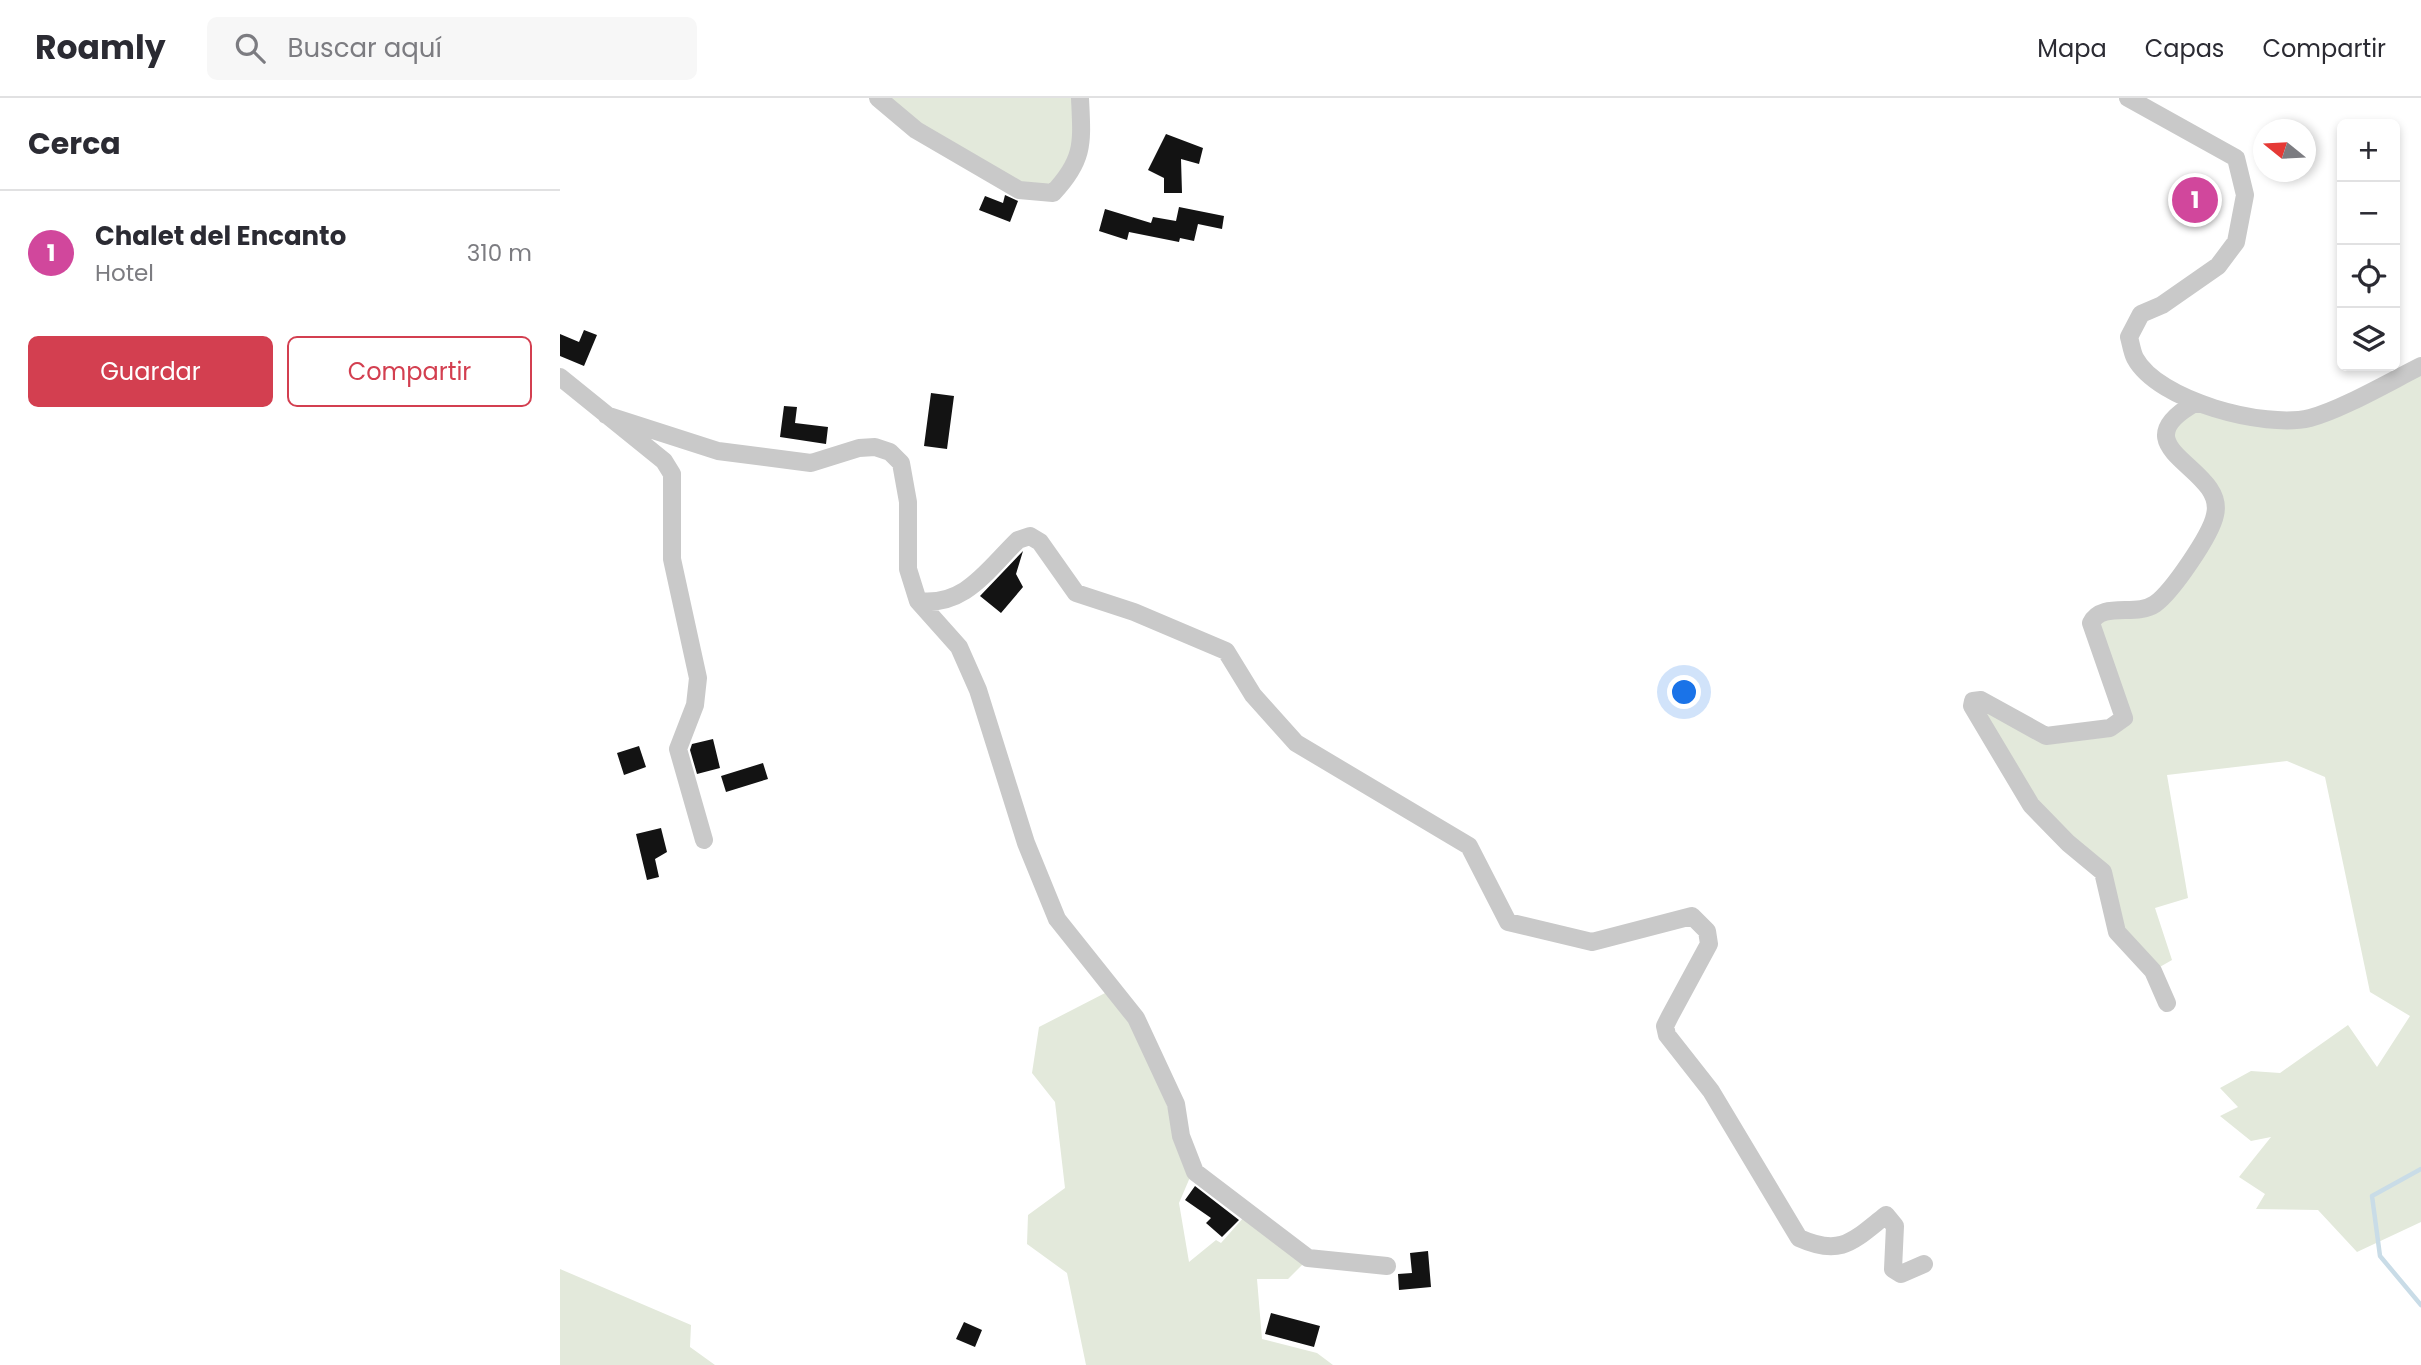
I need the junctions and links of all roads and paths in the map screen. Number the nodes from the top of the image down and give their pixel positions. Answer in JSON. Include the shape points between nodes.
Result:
{"nodes":[{"id":1,"x":878,"y":98,"type":"edge"},
{"id":2,"x":1080,"y":98,"type":"edge"},
{"id":3,"x":2128,"y":98,"type":"edge"},
{"id":4,"x":2421,"y":366,"type":"edge"},
{"id":5,"x":560,"y":377,"type":"edge"},
{"id":6,"x":2195,"y":402,"type":"junction"},
{"id":7,"x":606,"y":415,"type":"junction"},
{"id":8,"x":918,"y":601,"type":"junction"},
{"id":9,"x":704,"y":841,"type":"dead end"},
{"id":10,"x":2167,"y":1003,"type":"dead end"},
{"id":11,"x":1924,"y":1264,"type":"dead end"},
{"id":12,"x":1387,"y":1266,"type":"dead end"}],
"edges":[{"from":1,"to":2,"type":"street","via":[[916,130],[1019,190],[1053,193],[1072,173],[1082,148]]},
{"from":3,"to":6,"type":"street","via":[[2235,158],[2245,195],[2236,242],[2218,265],[2162,305],[2141,314],[2129,337],[2136,359],[2163,385]]},
{"from":4,"to":6,"type":"street","via":[[2309,418],[2248,418]]},
{"from":5,"to":7,"type":"street"},
{"from":6,"to":10,"type":"street","via":[[2173,417],[2166,429],[2167,443],[2211,487],[2217,509],[2213,525],[2188,565],[2155,604],[2103,612],[2091,623],[2124,718],[2110,729],[2046,736],[1981,700],[1973,701],[1972,706],[2031,805],[2103,872],[2116,932],[2152,971]]},
{"from":7,"to":8,"type":"street","via":[[718,452],[768,459],[811,463],[859,447],[890,452],[901,463],[908,502],[908,569]]},
{"from":7,"to":9,"type":"street","via":[[664,461],[672,474],[672,559],[698,678],[695,705],[678,749]]},
{"from":8,"to":11,"type":"street","via":[[938,603],[965,593],[1018,540],[1030,536],[1040,542],[1076,593],[1134,611],[1226,652],[1253,695],[1296,743],[1469,846],[1508,922],[1592,942],[1692,916],[1707,931],[1709,944],[1665,1026],[1667,1035],[1711,1091],[1799,1238],[1819,1247],[1845,1246],[1886,1215],[1895,1226],[1893,1269],[1901,1274]]},
{"from":8,"to":12,"type":"street","via":[[959,647],[1057,919],[1136,1018],[1176,1104],[1181,1136],[1195,1172],[1308,1258]]}]}
